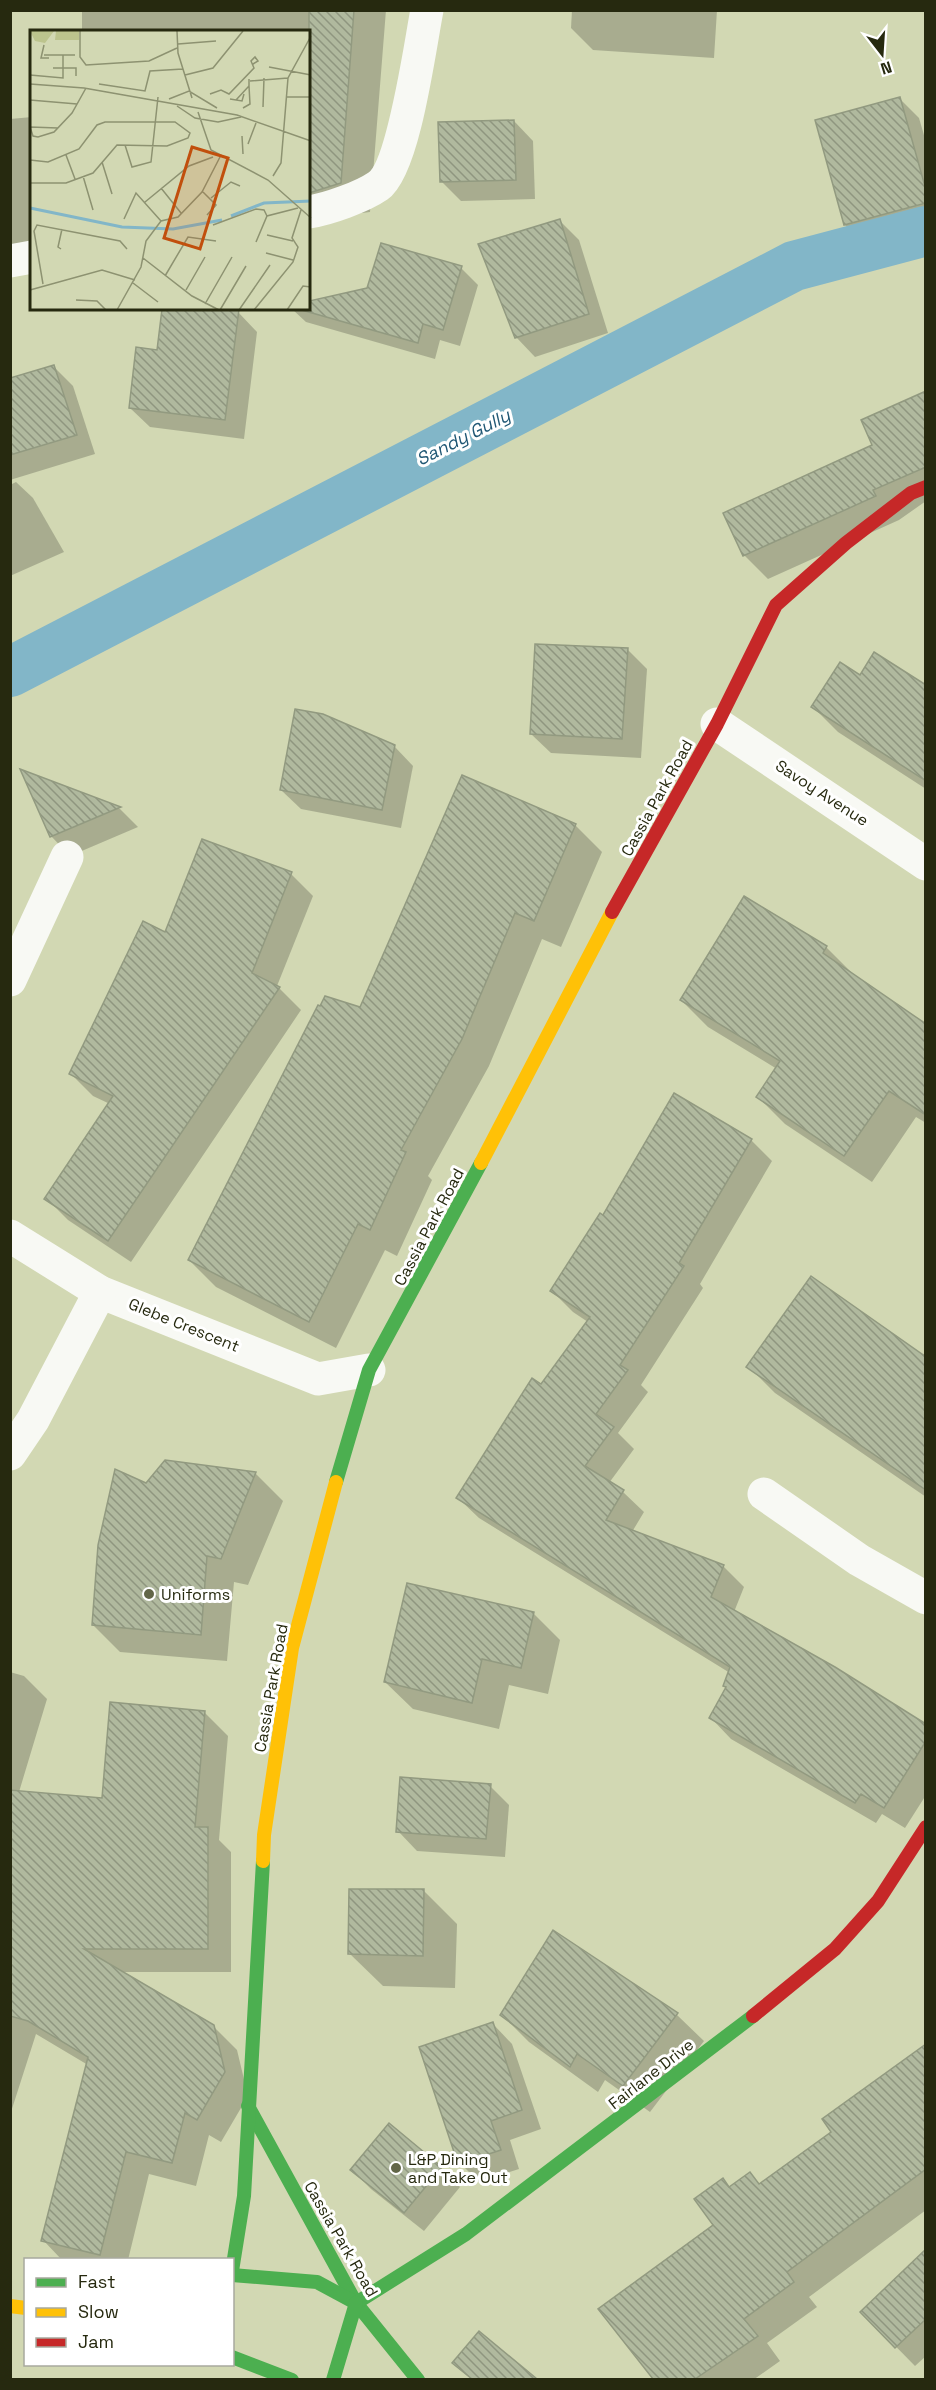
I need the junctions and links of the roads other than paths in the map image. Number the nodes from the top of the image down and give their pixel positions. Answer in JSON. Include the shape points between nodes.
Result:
{"nodes":[{"id":1,"x":427,"y":10,"type":"edge"},
{"id":2,"x":310,"y":212,"type":"edge"},
{"id":3,"x":30,"y":257,"type":"edge"},
{"id":4,"x":10,"y":261,"type":"edge"},
{"id":5,"x":926,"y":487,"type":"edge"},
{"id":6,"x":717,"y":724,"type":"junction"},
{"id":7,"x":67,"y":857,"type":"dead end"},
{"id":8,"x":926,"y":864,"type":"edge"},
{"id":9,"x":10,"y":980,"type":"edge"},
{"id":10,"x":10,"y":1236,"type":"edge"},
{"id":11,"x":100,"y":1292,"type":"junction"},
{"id":12,"x":369,"y":1370,"type":"junction"},
{"id":13,"x":10,"y":1454,"type":"edge"},
{"id":14,"x":764,"y":1494,"type":"dead end"},
{"id":15,"x":926,"y":1598,"type":"edge"},
{"id":16,"x":926,"y":1827,"type":"edge"},
{"id":17,"x":248,"y":2106,"type":"junction"},
{"id":18,"x":234,"y":2260,"type":"edge"},
{"id":19,"x":234,"y":2273,"type":"edge"},
{"id":20,"x":356,"y":2302,"type":"junction"},
{"id":21,"x":234,"y":2358,"type":"edge"},
{"id":22,"x":292,"y":2379,"type":"edge"},
{"id":23,"x":333,"y":2379,"type":"edge"},
{"id":24,"x":418,"y":2379,"type":"edge"}],
"edges":[{"from":1,"to":2,"type":"street","via":[[402,144],[380,185]]},
{"from":3,"to":4,"type":"street"},
{"from":5,"to":6,"type":"main road","name":"Cassia Park Road","via":[[911,493],[846,543],[776,605]]},
{"from":6,"to":8,"type":"street","name":"Savoy Avenue"},
{"from":6,"to":12,"type":"main road","name":"Cassia Park Road","via":[[614,908]]},
{"from":7,"to":9,"type":"street"},
{"from":10,"to":11,"type":"street","name":"Glebe Crescent"},
{"from":11,"to":12,"type":"street","name":"Glebe Crescent","via":[[318,1379]]},
{"from":11,"to":13,"type":"street","via":[[33,1420]]},
{"from":12,"to":17,"type":"main road","name":"Cassia Park Road","via":[[291,1648],[264,1835]]},
{"from":14,"to":15,"type":"street","via":[[860,1560]]},
{"from":16,"to":20,"type":"main road","name":"Fairlane Drive","via":[[878,1901],[835,1949],[788,1989],[466,2234]]},
{"from":17,"to":18,"type":"main road","name":"Cassia Park Road","via":[[244,2196]]},
{"from":17,"to":20,"type":"main road","name":"Cassia Park Road"},
{"from":19,"to":20,"type":"main road","via":[[317,2282]]},
{"from":20,"to":23,"type":"main road"},
{"from":20,"to":24,"type":"main road","name":"Cassia Park Road"},
{"from":21,"to":22,"type":"main road"}]}
